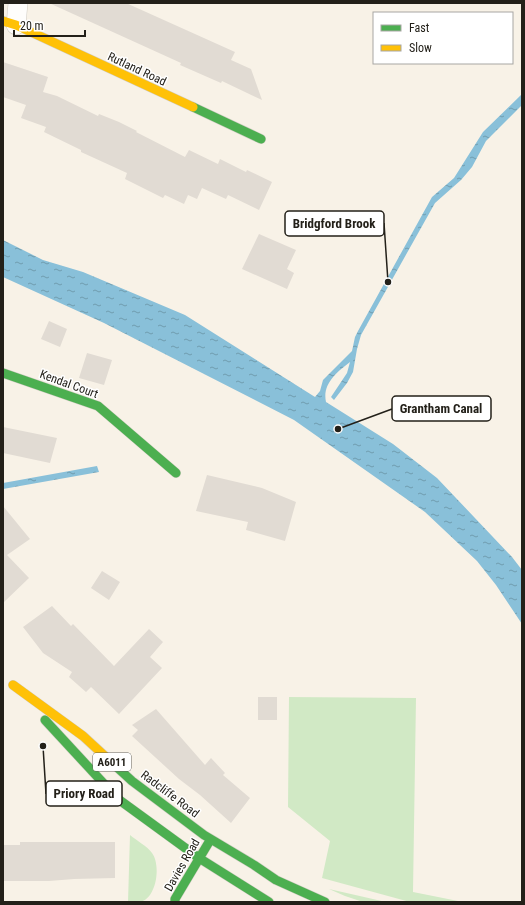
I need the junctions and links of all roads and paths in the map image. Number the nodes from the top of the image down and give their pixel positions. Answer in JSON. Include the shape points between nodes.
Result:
{"nodes":[{"id":1,"x":18,"y":3,"type":"edge"},
{"id":2,"x":9,"y":23,"type":"edge"},
{"id":3,"x":261,"y":139,"type":"dead end"},
{"id":4,"x":3,"y":373,"type":"edge"},
{"id":5,"x":176,"y":473,"type":"dead end"},
{"id":6,"x":211,"y":839,"type":"junction"},
{"id":7,"x":199,"y":858,"type":"junction"},
{"id":8,"x":175,"y":902,"type":"edge"},
{"id":9,"x":269,"y":902,"type":"edge"},
{"id":10,"x":325,"y":902,"type":"edge"}],
"edges":[{"from":1,"to":2,"type":"street"},
{"from":2,"to":3,"type":"main road","name":"Rutland Road"},
{"from":4,"to":5,"type":"main road","name":"Kendal Court","via":[[98,406]]},
{"from":6,"to":7,"type":"main road","name":"Davies Road"},
{"from":6,"to":7,"type":"main road","name":"Radcliffe Road","number":"A6011","via":[[132,781],[83,736],[10,682],[118,799]]},
{"from":6,"to":10,"type":"main road","name":"Radcliffe Road","number":"A6011","via":[[276,880]]},
{"from":7,"to":8,"type":"main road","name":"Davies Road"},
{"from":7,"to":9,"type":"main road","name":"Radcliffe Road","number":"A6011"}]}
